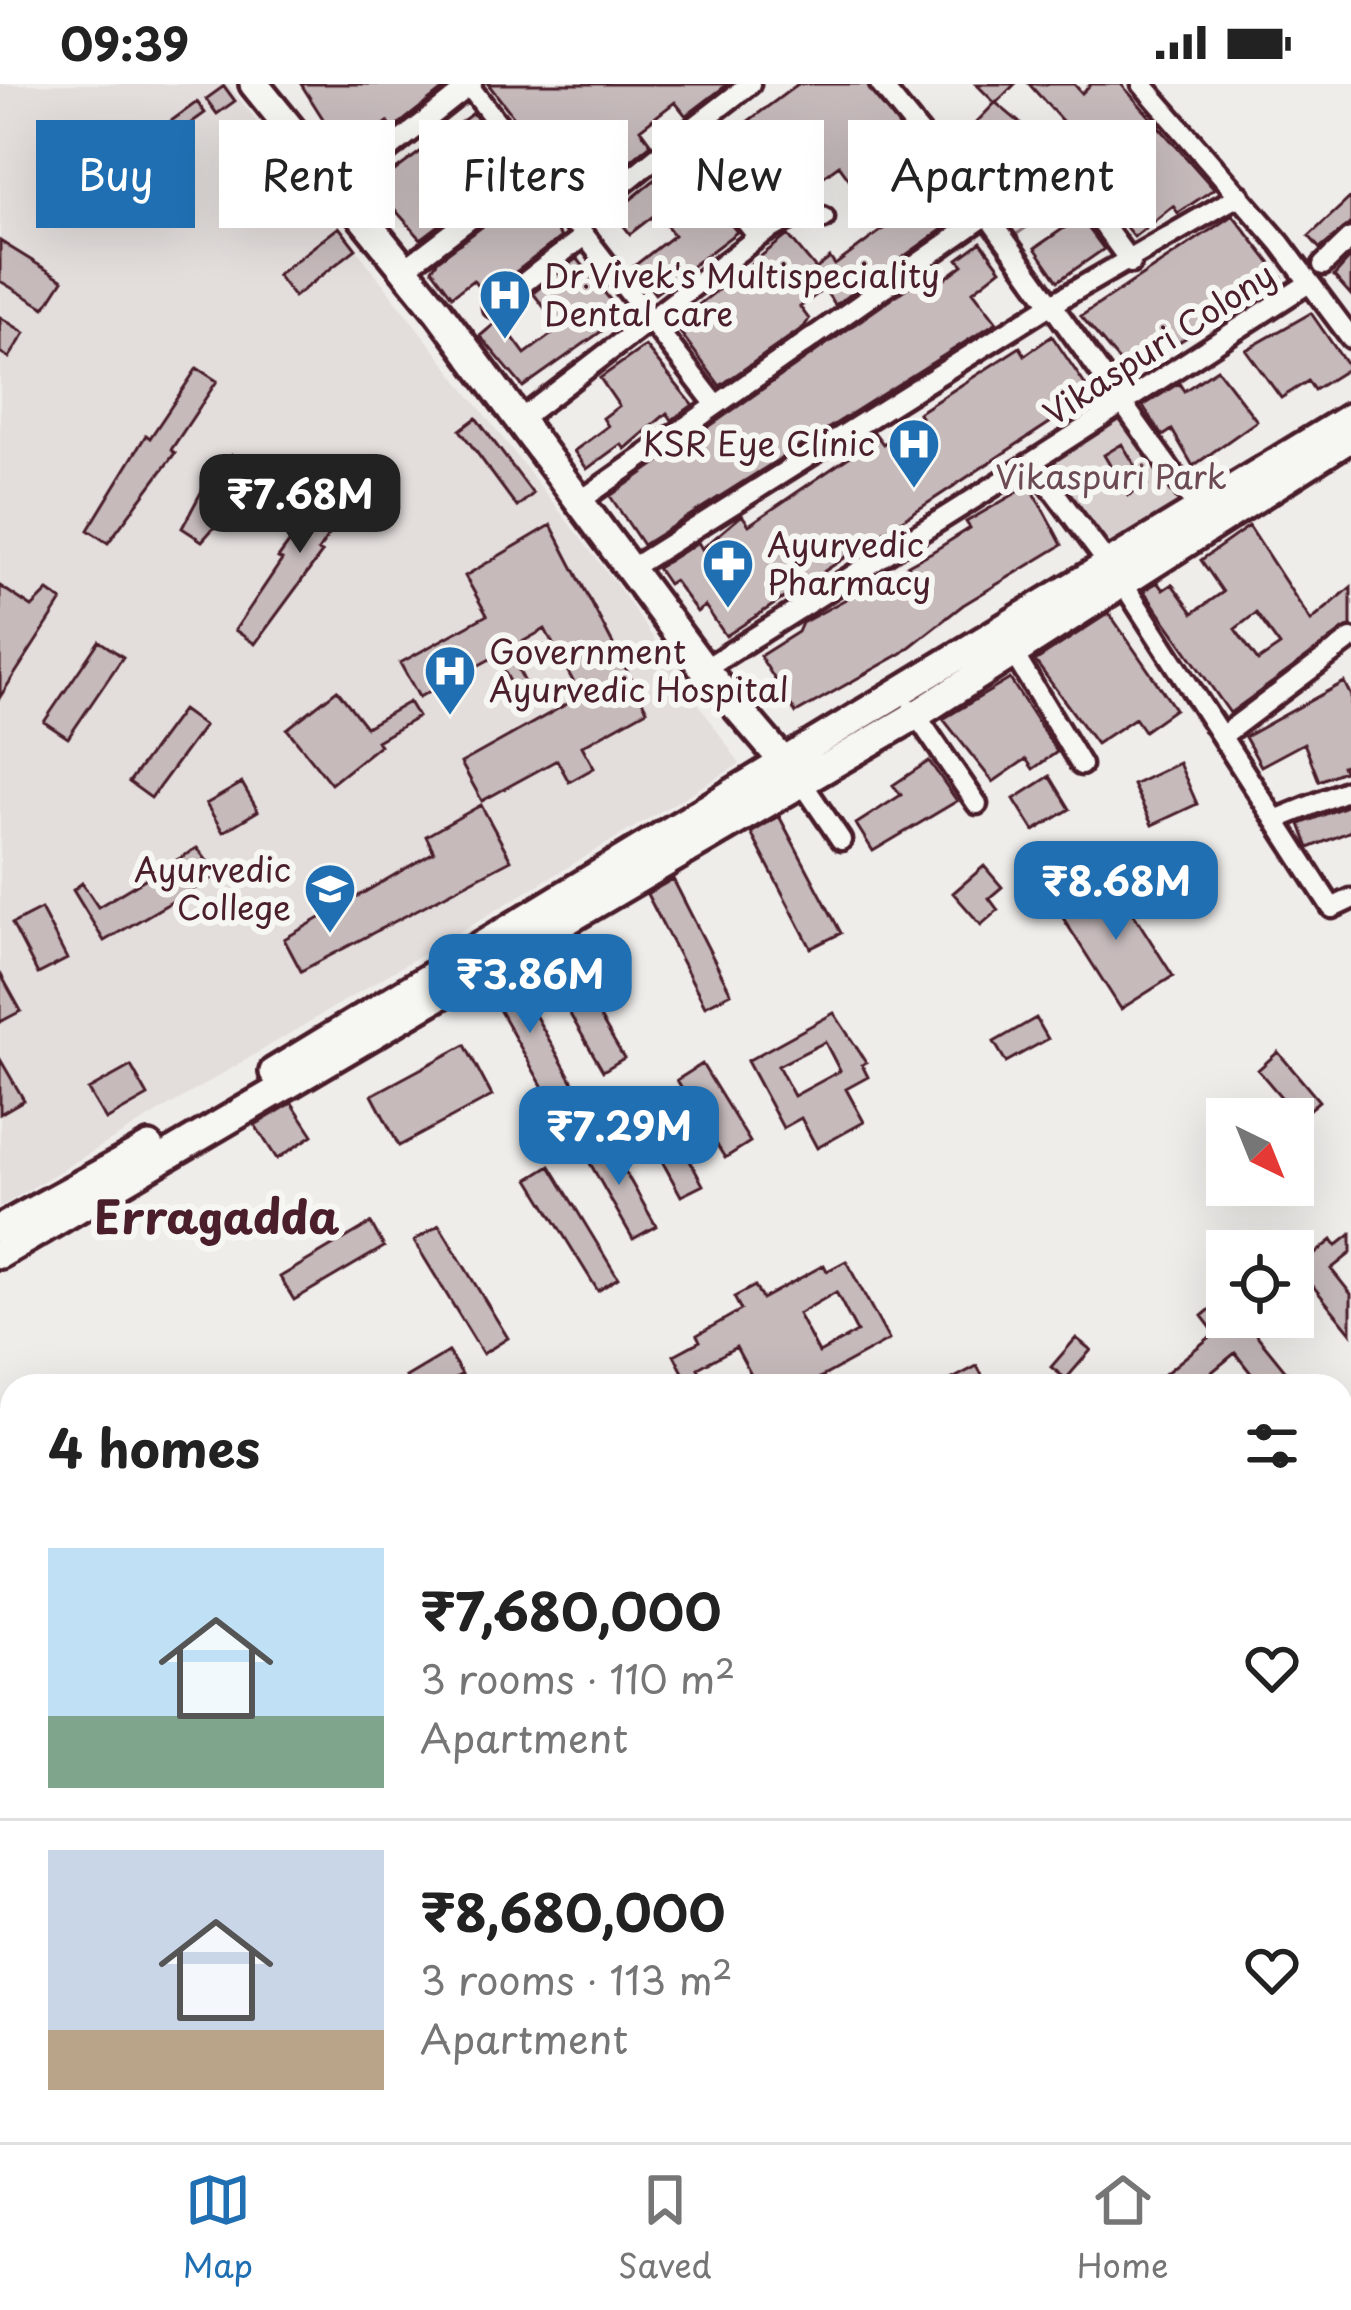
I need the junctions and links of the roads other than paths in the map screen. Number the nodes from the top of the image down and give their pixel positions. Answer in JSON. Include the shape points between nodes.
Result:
{"nodes":[{"id":1,"x":254,"y":84,"type":"edge"},
{"id":2,"x":750,"y":84,"type":"edge"},
{"id":3,"x":880,"y":84,"type":"edge"},
{"id":4,"x":1142,"y":84,"type":"edge"},
{"id":5,"x":471,"y":85,"type":"edge"},
{"id":6,"x":283,"y":120,"type":"edge"},
{"id":7,"x":496,"y":120,"type":"edge"},
{"id":8,"x":703,"y":120,"type":"edge"},
{"id":9,"x":910,"y":120,"type":"edge"},
{"id":10,"x":395,"y":145,"type":"edge"},
{"id":11,"x":652,"y":164,"type":"edge"},
{"id":12,"x":1240,"y":196,"type":"junction"},
{"id":13,"x":369,"y":228,"type":"edge"},
{"id":14,"x":458,"y":228,"type":"edge"},
{"id":15,"x":751,"y":228,"type":"edge"},
{"id":16,"x":775,"y":228,"type":"edge"},
{"id":17,"x":968,"y":228,"type":"edge"},
{"id":18,"x":996,"y":228,"type":"edge"},
{"id":19,"x":1104,"y":228,"type":"edge"},
{"id":20,"x":579,"y":230,"type":"junction"},
{"id":21,"x":758,"y":237,"type":"junction"},
{"id":22,"x":1351,"y":238,"type":"edge"},
{"id":23,"x":1131,"y":262,"type":"junction"},
{"id":24,"x":1323,"y":265,"type":"dead end"},
{"id":25,"x":403,"y":270,"type":"junction"},
{"id":26,"x":1309,"y":283,"type":"junction"},
{"id":27,"x":1050,"y":305,"type":"junction"},
{"id":28,"x":494,"y":307,"type":"dead end"},
{"id":29,"x":650,"y":320,"type":"junction"},
{"id":30,"x":1351,"y":338,"type":"edge"},
{"id":31,"x":1126,"y":400,"type":"junction"},
{"id":32,"x":716,"y":405,"type":"junction"},
{"id":33,"x":1351,"y":417,"type":"edge"},
{"id":34,"x":520,"y":419,"type":"junction"},
{"id":35,"x":1351,"y":437,"type":"edge"},
{"id":36,"x":1032,"y":462,"type":"junction"},
{"id":37,"x":580,"y":501,"type":"junction"},
{"id":38,"x":1200,"y":511,"type":"junction"},
{"id":39,"x":630,"y":569,"type":"junction"},
{"id":40,"x":1117,"y":576,"type":"junction"},
{"id":41,"x":1351,"y":639,"type":"edge"},
{"id":42,"x":1007,"y":643,"type":"junction"},
{"id":43,"x":704,"y":669,"type":"junction"},
{"id":44,"x":909,"y":703,"type":"junction"},
{"id":45,"x":1222,"y":736,"type":"junction"},
{"id":46,"x":1081,"y":765,"type":"dead end"},
{"id":47,"x":792,"y":771,"type":"junction"},
{"id":48,"x":1351,"y":789,"type":"edge"},
{"id":49,"x":977,"y":804,"type":"dead end"},
{"id":50,"x":1275,"y":820,"type":"junction"},
{"id":51,"x":841,"y":840,"type":"dead end"},
{"id":52,"x":1351,"y":899,"type":"edge"},
{"id":53,"x":0,"y":1229,"type":"edge"},
{"id":54,"x":0,"y":1254,"type":"edge"}],
"edges":[{"from":1,"to":6,"type":"main road"},
{"from":2,"to":8,"type":"street"},
{"from":3,"to":9,"type":"street"},
{"from":4,"to":12,"type":"street"},
{"from":5,"to":7,"type":"street"},
{"from":5,"to":10,"type":"street"},
{"from":11,"to":20,"type":"street"},
{"from":12,"to":23,"type":"street"},
{"from":12,"to":26,"type":"street"},
{"from":13,"to":25,"type":"main road"},
{"from":14,"to":25,"type":"street"},
{"from":15,"to":21,"type":"street"},
{"from":16,"to":21,"type":"street"},
{"from":17,"to":32,"type":"street"},
{"from":18,"to":27,"type":"street"},
{"from":19,"to":23,"type":"street"},
{"from":20,"to":28,"type":"street"},
{"from":20,"to":29,"type":"street"},
{"from":21,"to":29,"type":"street"},
{"from":22,"to":24,"type":"street"},
{"from":23,"to":27,"type":"street"},
{"from":25,"to":34,"type":"main road"},
{"from":26,"to":30,"type":"street"},
{"from":26,"to":31,"type":"street","name":"Vikaspuri Colony"},
{"from":27,"to":31,"type":"street"},
{"from":27,"to":39,"type":"street"},
{"from":29,"to":32,"type":"street"},
{"from":29,"to":34,"type":"street"},
{"from":31,"to":36,"type":"street","name":"Vikaspuri Colony"},
{"from":31,"to":38,"type":"street"},
{"from":32,"to":37,"type":"street"},
{"from":33,"to":38,"type":"main road"},
{"from":34,"to":37,"type":"main road"},
{"from":35,"to":40,"type":"main road"},
{"from":36,"to":40,"type":"street","name":"Vikaspuri Colony"},
{"from":36,"to":43,"type":"street"},
{"from":37,"to":39,"type":"main road"},
{"from":38,"to":40,"type":"main road"},
{"from":39,"to":43,"type":"main road"},
{"from":40,"to":42,"type":"main road"},
{"from":40,"to":45,"type":"street","name":"Vikaspuri Colony"},
{"from":41,"to":45,"type":"street"},
{"from":42,"to":44,"type":"main road"},
{"from":42,"to":46,"type":"street"},
{"from":43,"to":47,"type":"main road"},
{"from":44,"to":47,"type":"main road"},
{"from":44,"to":49,"type":"street"},
{"from":45,"to":50,"type":"street","name":"Vikaspuri Colony"},
{"from":47,"to":51,"type":"street"},
{"from":47,"to":53,"type":"main road"},
{"from":47,"to":54,"type":"main road"},
{"from":48,"to":50,"type":"street"},
{"from":50,"to":52,"type":"street","name":"Vikaspuri Colony","via":[[1332,908]]}]}
